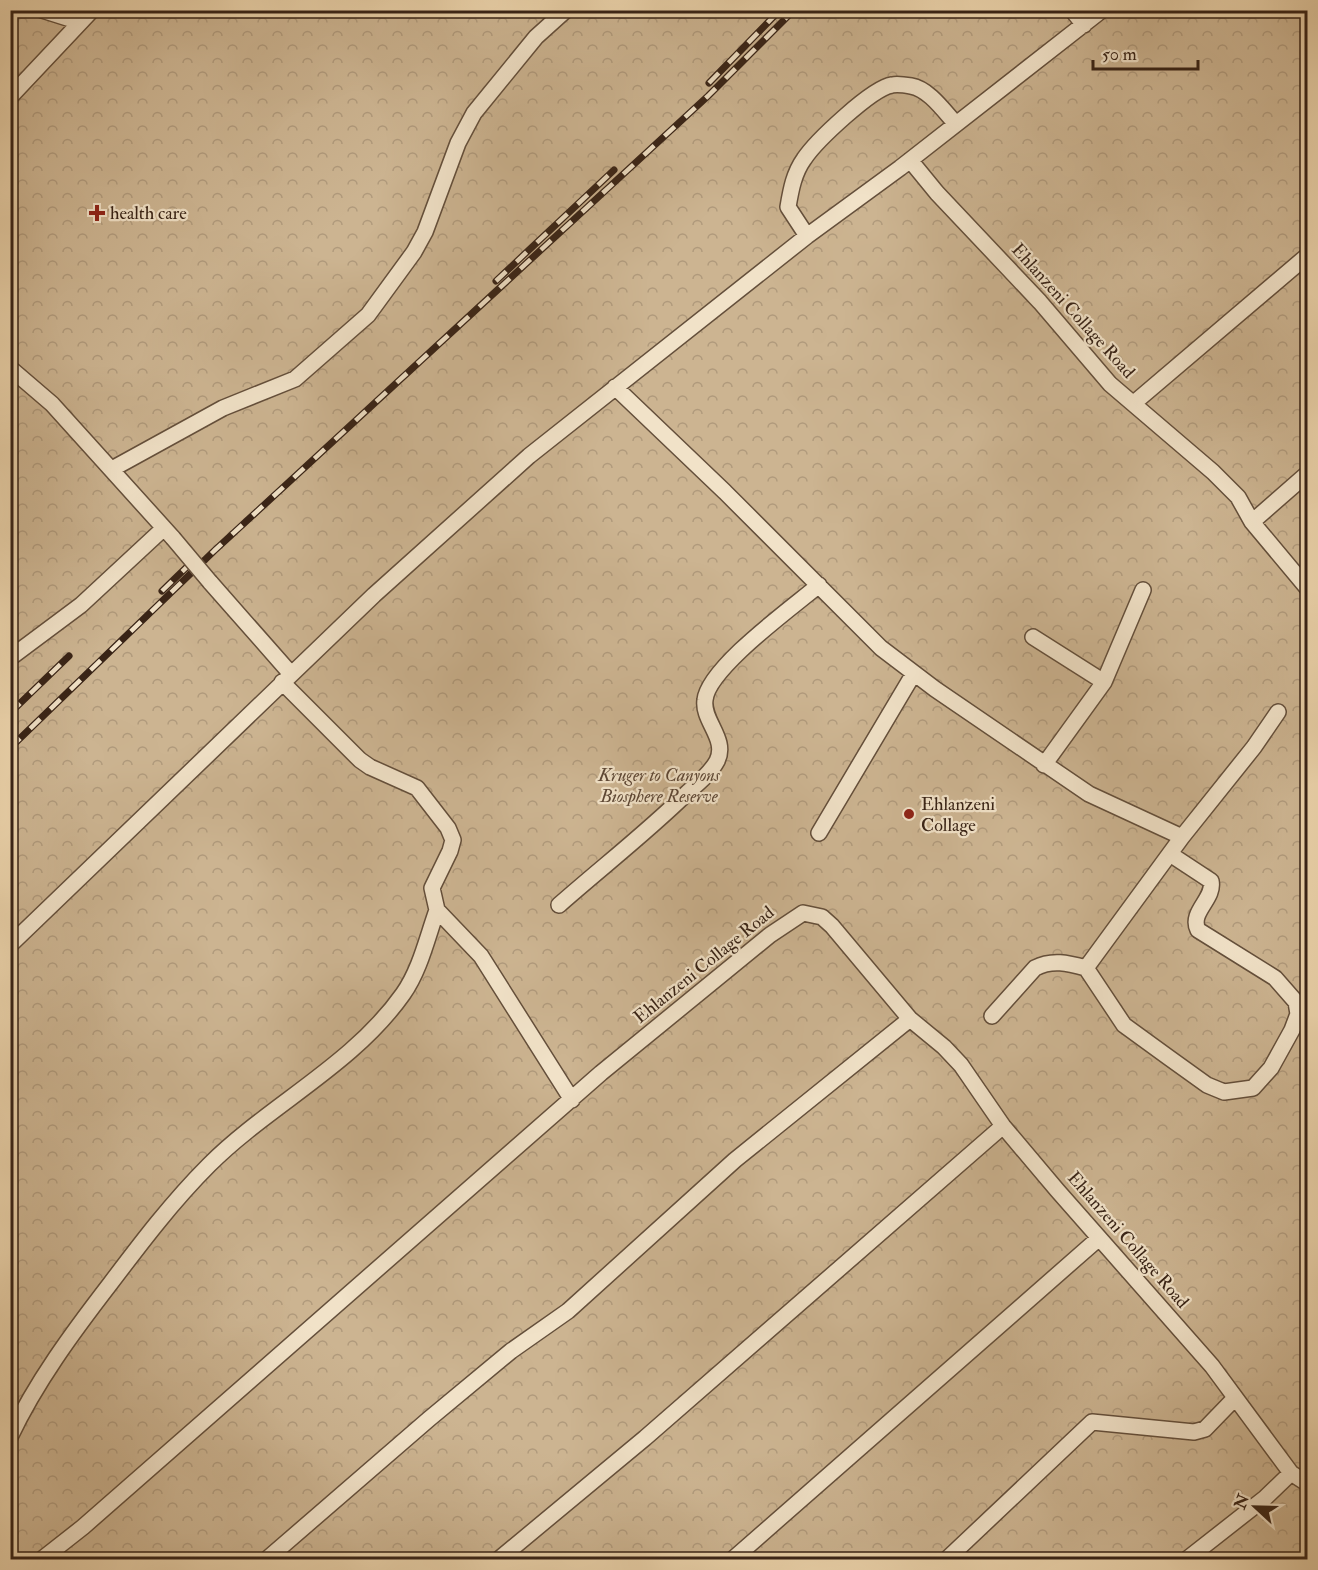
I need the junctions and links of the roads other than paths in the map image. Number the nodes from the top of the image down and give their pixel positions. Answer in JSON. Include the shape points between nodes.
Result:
{"nodes":[{"id":1,"x":42,"y":10,"type":"edge"},
{"id":2,"x":92,"y":10,"type":"edge"},
{"id":3,"x":567,"y":10,"type":"edge"},
{"id":4,"x":1072,"y":10,"type":"edge"},
{"id":5,"x":1102,"y":10,"type":"edge"},
{"id":6,"x":80,"y":22,"type":"junction"},
{"id":7,"x":1084,"y":25,"type":"junction"},
{"id":8,"x":10,"y":98,"type":"edge"},
{"id":9,"x":956,"y":124,"type":"junction"},
{"id":10,"x":910,"y":160,"type":"junction"},
{"id":11,"x":807,"y":236,"type":"junction"},
{"id":12,"x":1308,"y":255,"type":"edge"},
{"id":13,"x":10,"y":368,"type":"edge"},
{"id":14,"x":615,"y":387,"type":"junction"},
{"id":15,"x":1134,"y":403,"type":"junction"},
{"id":16,"x":112,"y":469,"type":"junction"},
{"id":17,"x":1308,"y":472,"type":"edge"},
{"id":18,"x":1252,"y":522,"type":"junction"},
{"id":19,"x":168,"y":533,"type":"junction"},
{"id":20,"x":819,"y":585,"type":"junction"},
{"id":21,"x":1308,"y":589,"type":"edge"},
{"id":22,"x":1143,"y":590,"type":"dead end"},
{"id":23,"x":1034,"y":637,"type":"dead end"},
{"id":24,"x":10,"y":658,"type":"edge"},
{"id":25,"x":914,"y":673,"type":"junction"},
{"id":26,"x":287,"y":678,"type":"junction"},
{"id":27,"x":1104,"y":681,"type":"junction"},
{"id":28,"x":1278,"y":712,"type":"dead end"},
{"id":29,"x":1044,"y":765,"type":"junction"},
{"id":30,"x":819,"y":833,"type":"dead end"},
{"id":31,"x":1182,"y":837,"type":"junction"},
{"id":32,"x":1170,"y":854,"type":"junction"},
{"id":33,"x":559,"y":904,"type":"dead end"},
{"id":34,"x":436,"y":910,"type":"junction"},
{"id":35,"x":10,"y":945,"type":"edge"},
{"id":36,"x":1086,"y":968,"type":"junction"},
{"id":37,"x":992,"y":1016,"type":"dead end"},
{"id":38,"x":910,"y":1019,"type":"junction"},
{"id":39,"x":572,"y":1100,"type":"junction"},
{"id":40,"x":1004,"y":1126,"type":"junction"},
{"id":41,"x":1098,"y":1239,"type":"junction"},
{"id":42,"x":1235,"y":1398,"type":"junction"},
{"id":43,"x":10,"y":1437,"type":"edge"},
{"id":44,"x":1291,"y":1473,"type":"junction"},
{"id":45,"x":1308,"y":1484,"type":"edge"},
{"id":46,"x":41,"y":1560,"type":"edge"},
{"id":47,"x":267,"y":1560,"type":"edge"},
{"id":48,"x":498,"y":1560,"type":"edge"},
{"id":49,"x":732,"y":1560,"type":"edge"},
{"id":50,"x":946,"y":1560,"type":"edge"},
{"id":51,"x":1186,"y":1560,"type":"edge"}],
"edges":[{"from":1,"to":6,"type":"street"},
{"from":2,"to":6,"type":"street"},
{"from":3,"to":16,"type":"street","via":[[536,37],[474,113],[414,252],[368,315],[295,379],[223,408]]},
{"from":4,"to":7,"type":"street"},
{"from":5,"to":7,"type":"street"},
{"from":6,"to":8,"type":"street"},
{"from":7,"to":9,"type":"street"},
{"from":9,"to":10,"type":"street"},
{"from":9,"to":11,"type":"street","via":[[934,100],[913,86],[890,85],[853,109],[803,159],[792,184],[788,207]]},
{"from":10,"to":11,"type":"street"},
{"from":10,"to":15,"type":"street","name":"Ehlanzeni Collage Road","via":[[1110,384]]},
{"from":11,"to":14,"type":"street"},
{"from":12,"to":15,"type":"street"},
{"from":13,"to":16,"type":"street","via":[[52,404]]},
{"from":14,"to":20,"type":"street"},
{"from":14,"to":26,"type":"street","via":[[499,483]]},
{"from":15,"to":18,"type":"street","name":"Ehlanzeni Collage Road","via":[[1238,497]]},
{"from":16,"to":19,"type":"street"},
{"from":17,"to":18,"type":"street"},
{"from":18,"to":21,"type":"street","name":"Ehlanzeni Collage Road"},
{"from":19,"to":24,"type":"street"},
{"from":19,"to":26,"type":"street","bridge":true},
{"from":20,"to":25,"type":"street","via":[[881,648]]},
{"from":20,"to":33,"type":"street","via":[[726,664],[709,688],[705,712],[720,754],[709,772]]},
{"from":22,"to":27,"type":"street"},
{"from":23,"to":27,"type":"street"},
{"from":25,"to":29,"type":"street"},
{"from":25,"to":30,"type":"street"},
{"from":26,"to":34,"type":"street","via":[[360,760],[417,788],[448,828],[453,840],[432,888]]},
{"from":26,"to":35,"type":"street"},
{"from":27,"to":29,"type":"street"},
{"from":28,"to":31,"type":"street"},
{"from":29,"to":31,"type":"street","via":[[1089,794]]},
{"from":31,"to":32,"type":"street"},
{"from":32,"to":36,"type":"street"},
{"from":32,"to":36,"type":"street","via":[[1211,881],[1210,892],[1196,918],[1198,930],[1275,978],[1296,1002],[1298,1014],[1292,1030],[1271,1068],[1253,1088],[1245,1090],[1224,1092],[1207,1084],[1124,1025]]},
{"from":34,"to":39,"type":"street","via":[[481,956]]},
{"from":34,"to":43,"type":"street","via":[[415,974],[403,995],[370,1033],[210,1164],[183,1192],[76,1328]]},
{"from":36,"to":37,"type":"street","via":[[1043,963]]},
{"from":38,"to":39,"type":"street","name":"Ehlanzeni Collage Road","via":[[832,926],[822,917],[803,913],[770,935]]},
{"from":38,"to":40,"type":"street","name":"Ehlanzeni Collage Road","via":[[961,1065]]},
{"from":38,"to":47,"type":"street","via":[[735,1160],[568,1311],[438,1411]]},
{"from":39,"to":46,"type":"street"},
{"from":40,"to":41,"type":"street","name":"Ehlanzeni Collage Road"},
{"from":40,"to":48,"type":"street","via":[[645,1438]]},
{"from":41,"to":42,"type":"street","name":"Ehlanzeni Collage Road","via":[[1212,1366]]},
{"from":41,"to":49,"type":"street"},
{"from":42,"to":44,"type":"street","name":"Ehlanzeni Collage Road"},
{"from":42,"to":50,"type":"street","via":[[1205,1429],[1194,1432],[1092,1422]]},
{"from":44,"to":45,"type":"street","name":"Ehlanzeni Collage Road"},
{"from":44,"to":51,"type":"street"}]}
